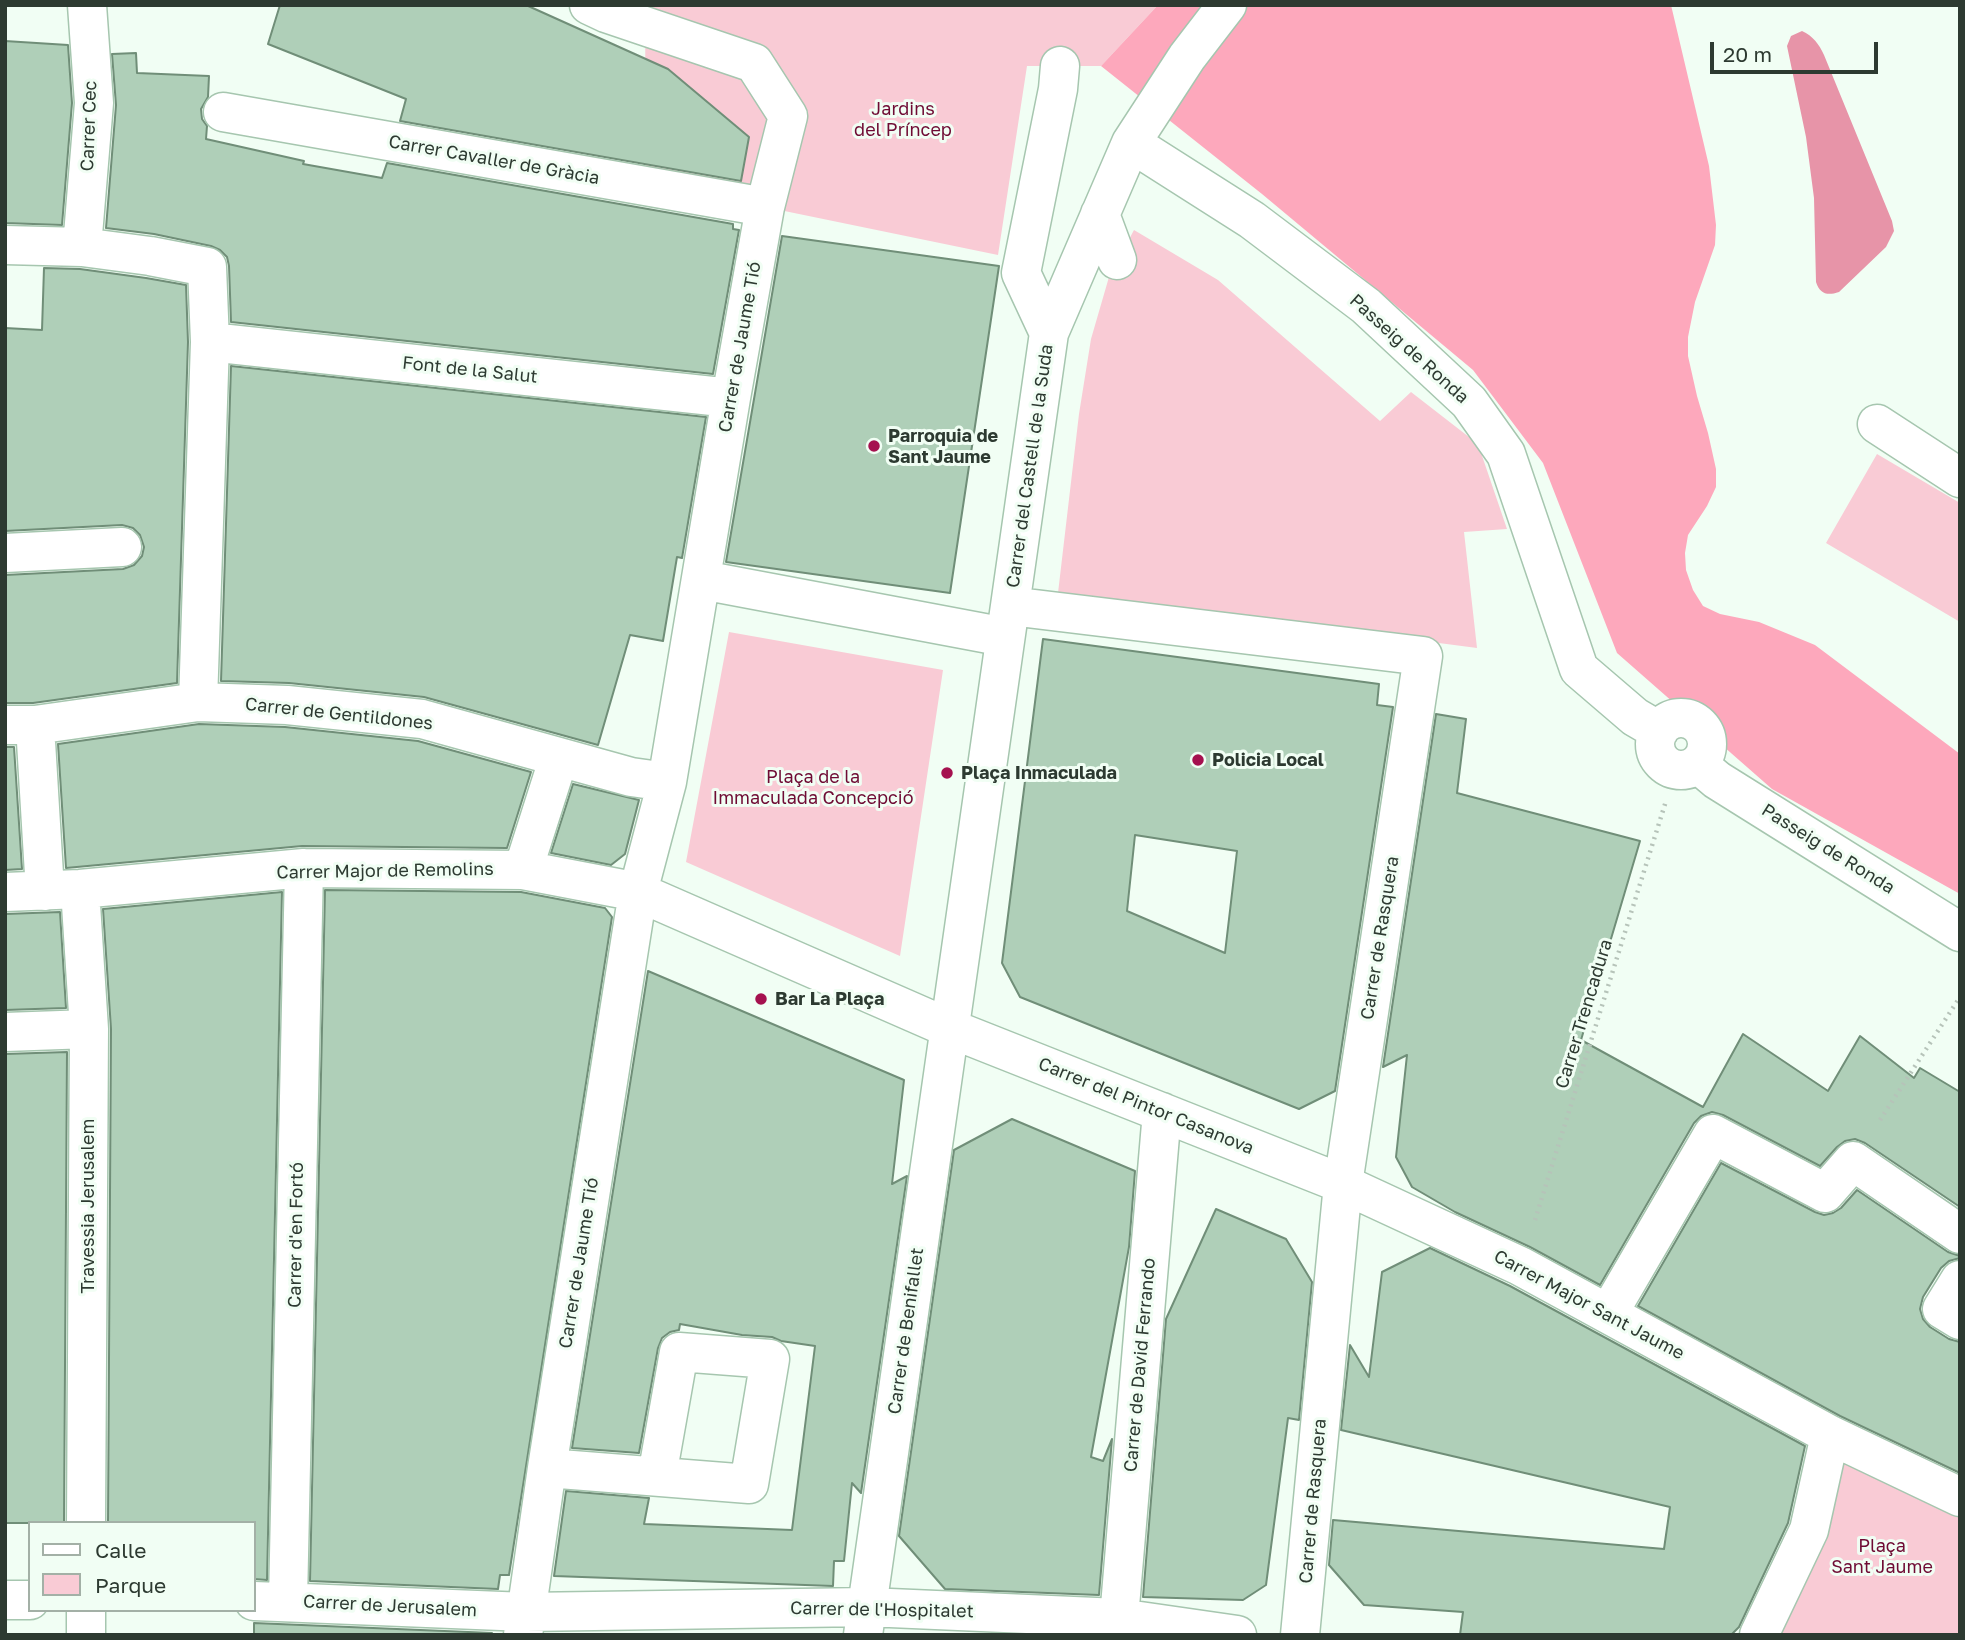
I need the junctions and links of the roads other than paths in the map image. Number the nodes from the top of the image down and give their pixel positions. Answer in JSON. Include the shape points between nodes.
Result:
{"nodes":[{"id":1,"x":87,"y":5,"type":"edge"},
{"id":2,"x":589,"y":5,"type":"edge"},
{"id":3,"x":1227,"y":5,"type":"edge"},
{"id":4,"x":1060,"y":66,"type":"dead end"},
{"id":5,"x":223,"y":112,"type":"dead end"},
{"id":6,"x":1131,"y":143,"type":"junction"},
{"id":7,"x":765,"y":207,"type":"junction"},
{"id":8,"x":1100,"y":214,"type":"junction"},
{"id":9,"x":5,"y":245,"type":"edge"},
{"id":10,"x":82,"y":247,"type":"junction"},
{"id":11,"x":1117,"y":260,"type":"dead end"},
{"id":12,"x":1049,"y":333,"type":"junction"},
{"id":13,"x":210,"y":342,"type":"junction"},
{"id":14,"x":731,"y":398,"type":"junction"},
{"id":15,"x":1877,"y":424,"type":"dead end"},
{"id":16,"x":1960,"y":478,"type":"edge"},
{"id":17,"x":122,"y":547,"type":"dead end"},
{"id":18,"x":5,"y":552,"type":"edge"},
{"id":19,"x":702,"y":580,"type":"junction"},
{"id":20,"x":1008,"y":622,"type":"junction"},
{"id":21,"x":198,"y":702,"type":"junction"},
{"id":22,"x":20,"y":725,"type":"edge"},
{"id":23,"x":559,"y":757,"type":"junction"},
{"id":24,"x":667,"y":782,"type":"junction"},
{"id":25,"x":304,"y":868,"type":"junction"},
{"id":26,"x":523,"y":870,"type":"junction"},
{"id":27,"x":63,"y":890,"type":"junction"},
{"id":28,"x":5,"y":892,"type":"edge"},
{"id":29,"x":638,"y":892,"type":"junction"},
{"id":30,"x":1960,"y":932,"type":"edge"},
{"id":31,"x":949,"y":1028,"type":"junction"},
{"id":32,"x":89,"y":1029,"type":"junction"},
{"id":33,"x":5,"y":1032,"type":"edge"},
{"id":34,"x":1162,"y":1112,"type":"junction"},
{"id":35,"x":1343,"y":1184,"type":"junction"},
{"id":36,"x":1960,"y":1234,"type":"edge"},
{"id":37,"x":1960,"y":1280,"type":"edge"},
{"id":38,"x":1608,"y":1314,"type":"junction"},
{"id":39,"x":1960,"y":1320,"type":"edge"},
{"id":40,"x":1830,"y":1435,"type":"junction"},
{"id":41,"x":547,"y":1468,"type":"junction"},
{"id":42,"x":657,"y":1476,"type":"dead end"},
{"id":43,"x":1960,"y":1497,"type":"edge"},
{"id":44,"x":86,"y":1521,"type":"edge"},
{"id":45,"x":5,"y":1600,"type":"edge"},
{"id":46,"x":28,"y":1600,"type":"edge"},
{"id":47,"x":271,"y":1601,"type":"edge"},
{"id":48,"x":86,"y":1612,"type":"edge"},
{"id":49,"x":1119,"y":1618,"type":"junction"},
{"id":50,"x":865,"y":1621,"type":"edge"},
{"id":51,"x":524,"y":1624,"type":"edge"},
{"id":52,"x":86,"y":1635,"type":"edge"},
{"id":53,"x":1237,"y":1635,"type":"edge"},
{"id":54,"x":1300,"y":1635,"type":"edge"},
{"id":55,"x":1759,"y":1635,"type":"edge"}],
"edges":[{"from":1,"to":10,"type":"street","name":"Carrer Cec","via":[[94,103]]},
{"from":2,"to":7,"type":"street","name":"Carrer de Jaume Tió","via":[[754,62],[788,116]]},
{"from":3,"to":6,"type":"street","name":"Carrer del Castell de la Suda"},
{"from":4,"to":12,"type":"street","via":[[1021,273]]},
{"from":5,"to":7,"type":"street","name":"Carrer Cavaller de Gràcia"},
{"from":6,"to":8,"type":"street","name":"Carrer del Castell de la Suda"},
{"from":6,"to":30,"type":"street","name":"Passeig de Ronda","via":[[1252,220],[1366,306],[1469,402],[1506,454],[1579,668],[1635,717],[1659,731],[1672,719],[1698,724],[1708,744],[1703,759],[1685,767],[1717,780]]},
{"from":7,"to":14,"type":"street","name":"Carrer de Jaume Tió"},
{"from":8,"to":11,"type":"street"},
{"from":8,"to":12,"type":"street","name":"Carrer del Castell de la Suda"},
{"from":9,"to":10,"type":"street"},
{"from":10,"to":13,"type":"street","via":[[208,267]]},
{"from":12,"to":20,"type":"street","name":"Carrer del Castell de la Suda"},
{"from":13,"to":14,"type":"street","name":"Font de la Salut"},
{"from":13,"to":21,"type":"street"},
{"from":14,"to":19,"type":"street","name":"Carrer de Jaume Tió"},
{"from":15,"to":16,"type":"street"},
{"from":17,"to":18,"type":"street"},
{"from":19,"to":20,"type":"street"},
{"from":19,"to":24,"type":"street"},
{"from":20,"to":31,"type":"street"},
{"from":20,"to":35,"type":"street","name":"Carrer de Rasquera","via":[[1423,656]]},
{"from":21,"to":22,"type":"street","name":"Carrer de Gentildones"},
{"from":21,"to":23,"type":"street","name":"Carrer de Gentildones","via":[[287,705],[422,719]]},
{"from":22,"to":27,"type":"street","name":"Travessia Jerusalem"},
{"from":23,"to":24,"type":"street","name":"Carrer de Gentildones","via":[[631,778]]},
{"from":23,"to":26,"type":"street"},
{"from":24,"to":29,"type":"street"},
{"from":25,"to":26,"type":"street","name":"Carrer Major de Remolins"},
{"from":25,"to":27,"type":"street","name":"Carrer Major de Remolins"},
{"from":25,"to":47,"type":"street","name":"Carrer d'en Fortó"},
{"from":26,"to":29,"type":"street","name":"Carrer Major de Remolins"},
{"from":27,"to":28,"type":"street","name":"Carrer Major de Remolins"},
{"from":27,"to":32,"type":"street","name":"Travessia Jerusalem"},
{"from":29,"to":31,"type":"street"},
{"from":29,"to":41,"type":"street","name":"Carrer de Jaume Tió"},
{"from":31,"to":34,"type":"street","name":"Carrer del Pintor Casanova"},
{"from":31,"to":50,"type":"street","name":"Carrer de Benifallet"},
{"from":32,"to":33,"type":"street"},
{"from":32,"to":44,"type":"street","name":"Travessia Jerusalem"},
{"from":34,"to":35,"type":"street","name":"Carrer del Pintor Casanova"},
{"from":34,"to":49,"type":"street","name":"Carrer de David Ferrando"},
{"from":35,"to":38,"type":"street","name":"Carrer Major Sant Jaume","via":[[1520,1266]]},
{"from":35,"to":54,"type":"street","name":"Carrer de Rasquera"},
{"from":36,"to":38,"type":"street","via":[[1853,1161],[1825,1193],[1713,1134]]},
{"from":37,"to":39,"type":"street","via":[[1942,1309]]},
{"from":38,"to":40,"type":"street","name":"Carrer Major Sant Jaume"},
{"from":40,"to":43,"type":"street"},
{"from":40,"to":55,"type":"street","via":[[1809,1530]]},
{"from":41,"to":42,"type":"street"},
{"from":41,"to":51,"type":"street","name":"Carrer de Jaume Tió"},
{"from":45,"to":46,"type":"street"},
{"from":47,"to":51,"type":"street","name":"Carrer de Jerusalem"},
{"from":48,"to":52,"type":"street"},
{"from":49,"to":50,"type":"street","name":"Carrer de l'Hospitalet"},
{"from":49,"to":53,"type":"street","name":"Carrer de l'Hospitalet"},
{"from":50,"to":51,"type":"street","name":"Carrer de l'Hospitalet"}]}
